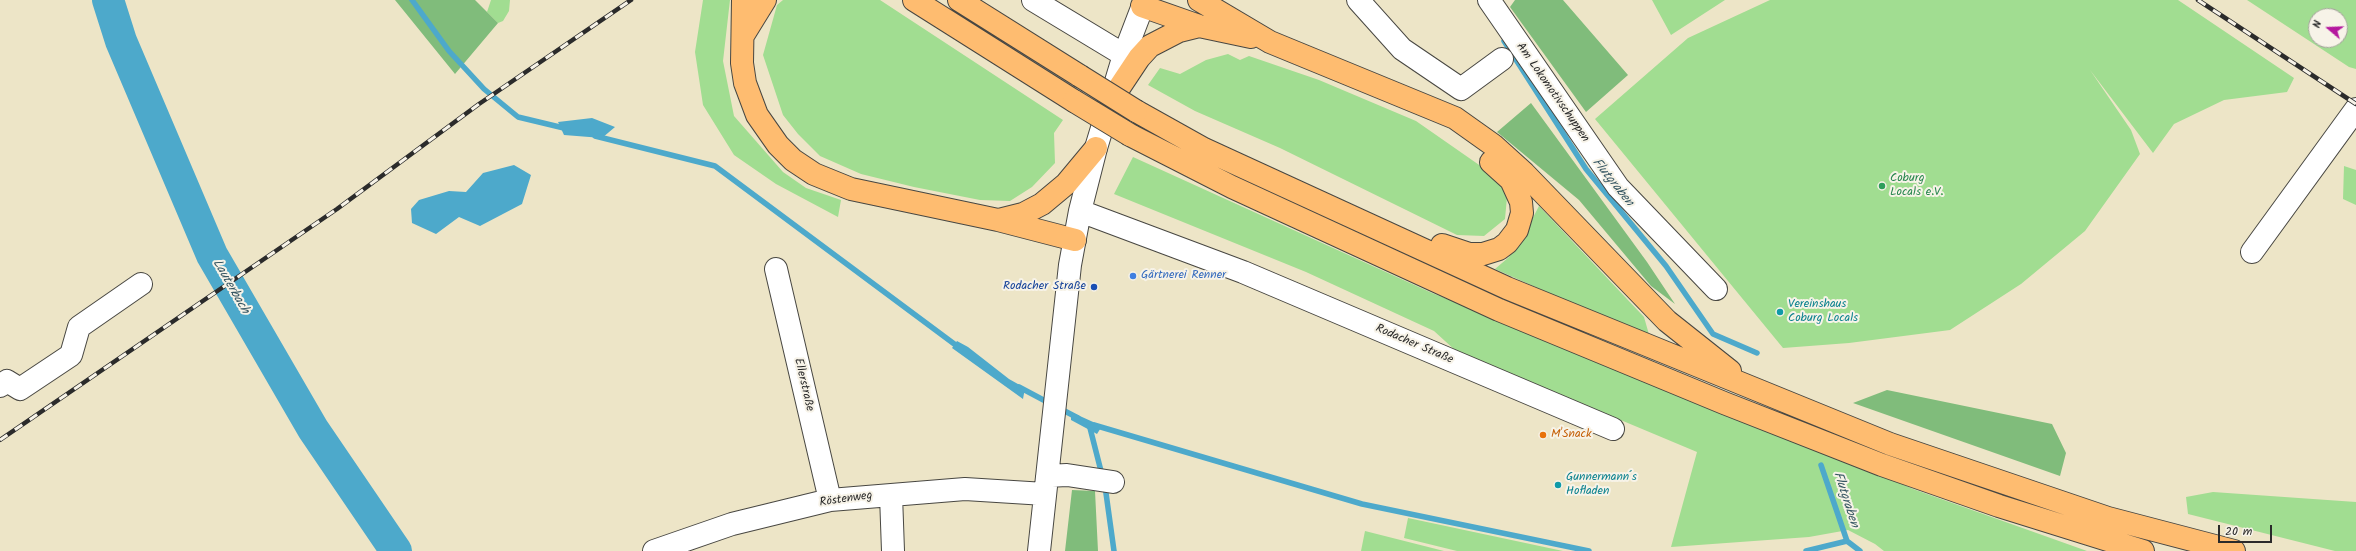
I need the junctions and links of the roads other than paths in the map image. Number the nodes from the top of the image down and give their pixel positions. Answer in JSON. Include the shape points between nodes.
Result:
{"nodes":[{"id":1,"x":743,"y":0,"type":"edge"},
{"id":2,"x":765,"y":0,"type":"edge"},
{"id":3,"x":914,"y":0,"type":"edge"},
{"id":4,"x":959,"y":0,"type":"edge"},
{"id":5,"x":1032,"y":0,"type":"edge"},
{"id":6,"x":1199,"y":0,"type":"edge"},
{"id":7,"x":1358,"y":0,"type":"edge"},
{"id":8,"x":1489,"y":0,"type":"edge"},
{"id":9,"x":1143,"y":3,"type":"edge"},
{"id":10,"x":1199,"y":26,"type":"junction"},
{"id":11,"x":744,"y":34,"type":"junction"},
{"id":12,"x":1270,"y":42,"type":"junction"},
{"id":13,"x":1124,"y":55,"type":"junction"},
{"id":14,"x":1502,"y":59,"type":"dead end"},
{"id":15,"x":1409,"y":100,"type":"junction"},
{"id":16,"x":1109,"y":103,"type":"junction"},
{"id":17,"x":2352,"y":113,"type":"edge"},
{"id":18,"x":1096,"y":148,"type":"junction"},
{"id":19,"x":1330,"y":206,"type":"junction"},
{"id":20,"x":1080,"y":210,"type":"junction"},
{"id":21,"x":998,"y":220,"type":"junction"},
{"id":22,"x":1075,"y":240,"type":"junction"},
{"id":23,"x":2252,"y":252,"type":"dead end"},
{"id":24,"x":776,"y":269,"type":"dead end"},
{"id":25,"x":140,"y":284,"type":"dead end"},
{"id":26,"x":1716,"y":290,"type":"dead end"},
{"id":27,"x":0,"y":386,"type":"edge"},
{"id":28,"x":1750,"y":387,"type":"junction"},
{"id":29,"x":1613,"y":429,"type":"dead end"},
{"id":30,"x":1104,"y":481,"type":"dead end"},
{"id":31,"x":1046,"y":485,"type":"junction"},
{"id":32,"x":891,"y":495,"type":"junction"},
{"id":33,"x":830,"y":500,"type":"junction"},
{"id":34,"x":2101,"y":538,"type":"junction"},
{"id":35,"x":654,"y":551,"type":"edge"},
{"id":36,"x":893,"y":551,"type":"edge"},
{"id":37,"x":1039,"y":551,"type":"edge"},
{"id":38,"x":2134,"y":551,"type":"edge"},
{"id":39,"x":2143,"y":551,"type":"edge"},
{"id":40,"x":2234,"y":551,"type":"edge"}],
"edges":[{"from":1,"to":11,"type":"highway"},
{"from":2,"to":11,"type":"highway"},
{"from":3,"to":34,"type":"highway","bridge":true,"via":[[1130,135],[1232,187],[1499,310],[1882,465]]},
{"from":4,"to":19,"type":"highway","bridge":true,"via":[[1136,111],[1204,149]]},
{"from":5,"to":13,"type":"street"},
{"from":6,"to":12,"type":"highway"},
{"from":7,"to":14,"type":"street","via":[[1402,49],[1461,89]]},
{"from":8,"to":26,"type":"street","name":"Am Lokomotivschuppen","via":[[1618,186]]},
{"from":9,"to":10,"type":"highway"},
{"from":9,"to":13,"type":"street"},
{"from":10,"to":12,"type":"highway"},
{"from":10,"to":16,"type":"highway","via":[[1178,32],[1150,46]]},
{"from":11,"to":21,"type":"highway","via":[[742,63],[745,83],[757,115],[778,145],[794,160],[814,174],[851,189]]},
{"from":12,"to":15,"type":"highway"},
{"from":13,"to":16,"type":"street"},
{"from":15,"to":19,"type":"highway","via":[[1494,164],[1511,180],[1521,202],[1522,213],[1517,230],[1499,249],[1483,254],[1469,254]]},
{"from":15,"to":28,"type":"highway","via":[[1455,118],[1493,145],[1524,173],[1667,321]]},
{"from":16,"to":18,"type":"street"},
{"from":17,"to":23,"type":"street"},
{"from":18,"to":20,"type":"street"},
{"from":18,"to":21,"type":"highway","via":[[1066,184],[1042,204],[1023,214]]},
{"from":19,"to":28,"type":"highway","via":[[1507,288]]},
{"from":20,"to":22,"type":"street"},
{"from":20,"to":29,"type":"street","name":"Rodacher Straße","via":[[1243,272]]},
{"from":21,"to":22,"type":"highway"},
{"from":22,"to":31,"type":"street","via":[[1070,265]]},
{"from":24,"to":33,"type":"street","name":"Ellerstraße"},
{"from":25,"to":27,"type":"street","via":[[79,328],[71,355],[20,390],[6,381]]},
{"from":28,"to":40,"type":"highway","via":[[1890,444],[2004,484],[2108,518]]},
{"from":30,"to":31,"type":"street","name":"Röstenweg","via":[[1067,475]]},
{"from":31,"to":32,"type":"street","name":"Röstenweg"},
{"from":31,"to":37,"type":"street"},
{"from":32,"to":33,"type":"street","name":"Röstenweg"},
{"from":32,"to":36,"type":"street"},
{"from":33,"to":35,"type":"street","name":"Röstenweg","via":[[732,524]]},
{"from":34,"to":38,"type":"highway"},
{"from":34,"to":39,"type":"highway"}]}
